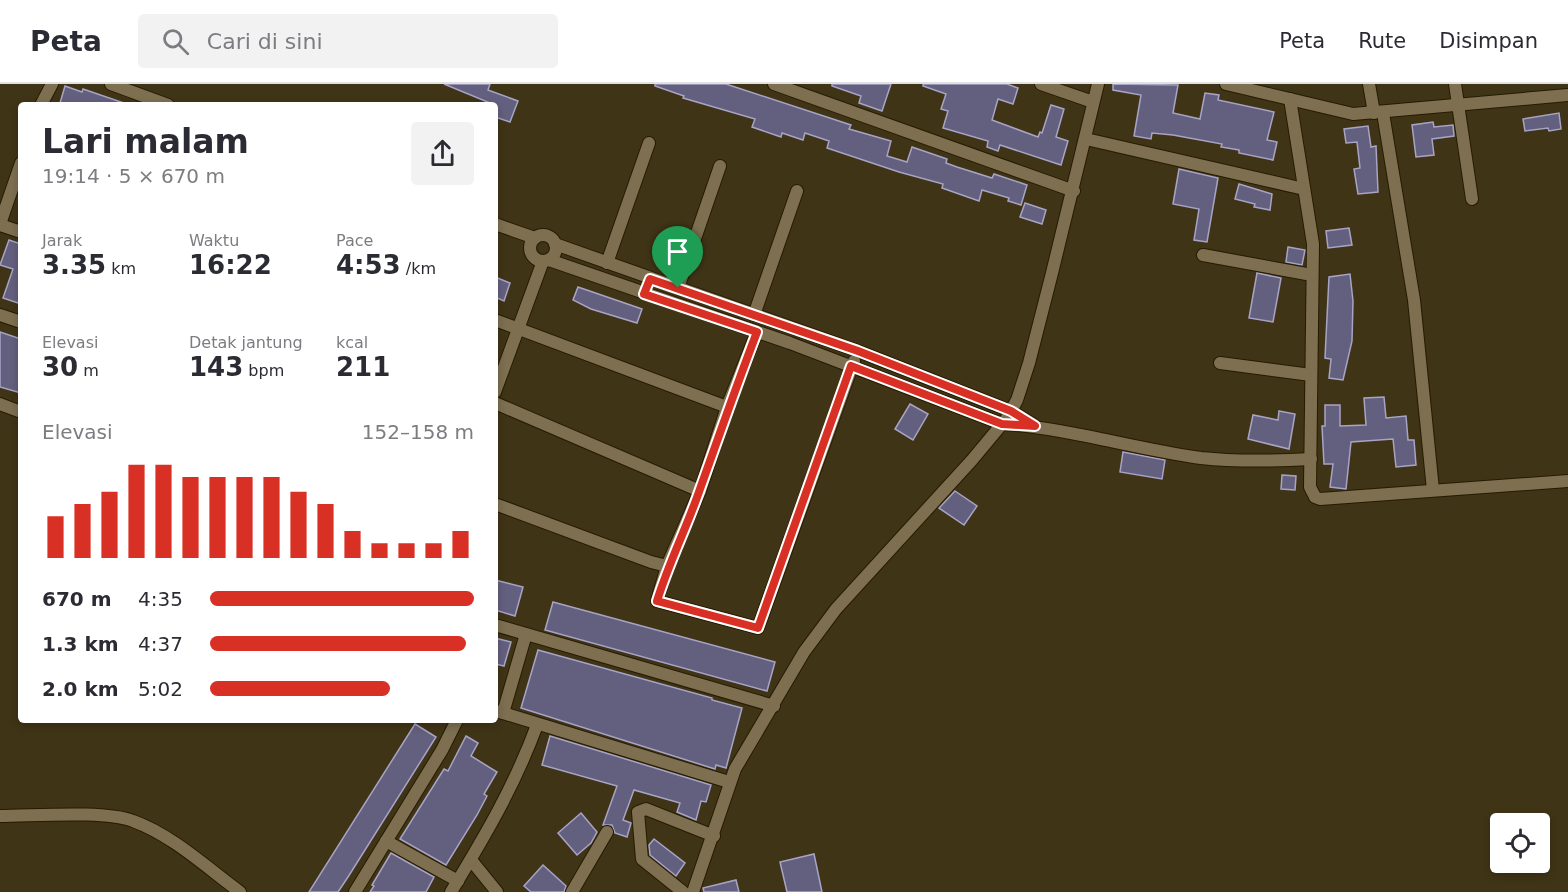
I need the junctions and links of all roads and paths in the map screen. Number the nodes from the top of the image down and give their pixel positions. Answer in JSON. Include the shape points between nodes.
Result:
{"nodes":[{"id":1,"x":52,"y":84,"type":"edge"},
{"id":2,"x":111,"y":84,"type":"edge"},
{"id":3,"x":774,"y":84,"type":"edge"},
{"id":4,"x":1041,"y":84,"type":"edge"},
{"id":5,"x":1098,"y":84,"type":"edge"},
{"id":6,"x":1226,"y":84,"type":"edge"},
{"id":7,"x":1369,"y":84,"type":"edge"},
{"id":8,"x":1455,"y":84,"type":"edge"},
{"id":9,"x":1251,"y":87,"type":"edge"},
{"id":10,"x":1541,"y":90,"type":"edge"},
{"id":11,"x":1568,"y":95,"type":"edge"},
{"id":12,"x":1290,"y":99,"type":"junction"},
{"id":13,"x":43,"y":102,"type":"edge"},
{"id":14,"x":160,"y":102,"type":"edge"},
{"id":15,"x":1093,"y":102,"type":"junction"},
{"id":16,"x":1458,"y":104,"type":"junction"},
{"id":17,"x":1378,"y":113,"type":"junction"},
{"id":18,"x":1086,"y":140,"type":"junction"},
{"id":19,"x":649,"y":143,"type":"dead end"},
{"id":20,"x":720,"y":166,"type":"dead end"},
{"id":21,"x":18,"y":172,"type":"edge"},
{"id":22,"x":1304,"y":189,"type":"junction"},
{"id":23,"x":796,"y":191,"type":"dead end"},
{"id":24,"x":1074,"y":191,"type":"junction"},
{"id":25,"x":1472,"y":199,"type":"dead end"},
{"id":26,"x":0,"y":224,"type":"edge"},
{"id":27,"x":498,"y":225,"type":"edge"},
{"id":28,"x":18,"y":231,"type":"edge"},
{"id":29,"x":535,"y":238,"type":"junction"},
{"id":30,"x":555,"y":244,"type":"junction"},
{"id":31,"x":1203,"y":255,"type":"dead end"},
{"id":32,"x":546,"y":261,"type":"junction"},
{"id":33,"x":607,"y":263,"type":"junction"},
{"id":34,"x":1312,"y":275,"type":"junction"},
{"id":35,"x":650,"y":279,"type":"junction"},
{"id":36,"x":678,"y":288,"type":"junction"},
{"id":37,"x":644,"y":294,"type":"junction"},
{"id":38,"x":0,"y":315,"type":"edge"},
{"id":39,"x":754,"y":315,"type":"junction"},
{"id":40,"x":18,"y":321,"type":"edge"},
{"id":41,"x":498,"y":321,"type":"edge"},
{"id":42,"x":518,"y":329,"type":"junction"},
{"id":43,"x":757,"y":332,"type":"junction"},
{"id":44,"x":858,"y":351,"type":"junction"},
{"id":45,"x":1220,"y":363,"type":"dead end"},
{"id":46,"x":851,"y":366,"type":"junction"},
{"id":47,"x":1311,"y":375,"type":"junction"},
{"id":48,"x":498,"y":384,"type":"edge"},
{"id":49,"x":962,"y":392,"type":"junction"},
{"id":50,"x":0,"y":404,"type":"edge"},
{"id":51,"x":498,"y":404,"type":"edge"},
{"id":52,"x":956,"y":405,"type":"junction"},
{"id":53,"x":727,"y":407,"type":"junction"},
{"id":54,"x":18,"y":411,"type":"edge"},
{"id":55,"x":1011,"y":411,"type":"junction"},
{"id":56,"x":1002,"y":424,"type":"junction"},
{"id":57,"x":1035,"y":426,"type":"junction"},
{"id":58,"x":1311,"y":459,"type":"junction"},
{"id":59,"x":1568,"y":481,"type":"edge"},
{"id":60,"x":1433,"y":490,"type":"junction"},
{"id":61,"x":700,"y":491,"type":"junction"},
{"id":62,"x":498,"y":505,"type":"edge"},
{"id":63,"x":668,"y":566,"type":"junction"},
{"id":64,"x":498,"y":626,"type":"edge"},
{"id":65,"x":526,"y":634,"type":"junction"},
{"id":66,"x":774,"y":706,"type":"junction"},
{"id":67,"x":499,"y":712,"type":"edge"},
{"id":68,"x":456,"y":723,"type":"edge"},
{"id":69,"x":537,"y":725,"type":"junction"},
{"id":70,"x":729,"y":782,"type":"junction"},
{"id":71,"x":0,"y":816,"type":"edge"},
{"id":72,"x":607,"y":832,"type":"dead end"},
{"id":73,"x":714,"y":836,"type":"junction"},
{"id":74,"x":386,"y":841,"type":"junction"},
{"id":75,"x":471,"y":860,"type":"junction"},
{"id":76,"x":455,"y":886,"type":"edge"},
{"id":77,"x":240,"y":892,"type":"edge"},
{"id":78,"x":355,"y":892,"type":"edge"},
{"id":79,"x":497,"y":892,"type":"edge"},
{"id":80,"x":572,"y":892,"type":"edge"},
{"id":81,"x":683,"y":892,"type":"edge"},
{"id":82,"x":693,"y":892,"type":"edge"}],
"edges":[{"from":1,"to":13,"type":"street"},
{"from":2,"to":14,"type":"street"},
{"from":3,"to":24,"type":"street"},
{"from":4,"to":15,"type":"street"},
{"from":5,"to":15,"type":"street"},
{"from":6,"to":9,"type":"street"},
{"from":7,"to":17,"type":"street"},
{"from":8,"to":16,"type":"street"},
{"from":9,"to":12,"type":"street"},
{"from":10,"to":11,"type":"street"},
{"from":10,"to":16,"type":"street"},
{"from":12,"to":17,"type":"street","via":[[1344,113]]},
{"from":12,"to":22,"type":"street"},
{"from":15,"to":18,"type":"street"},
{"from":16,"to":17,"type":"street"},
{"from":16,"to":25,"type":"street"},
{"from":17,"to":60,"type":"street","via":[[1413,300]]},
{"from":18,"to":22,"type":"street"},
{"from":18,"to":24,"type":"street"},
{"from":19,"to":33,"type":"street"},
{"from":20,"to":36,"type":"street"},
{"from":21,"to":26,"type":"street"},
{"from":22,"to":34,"type":"street","via":[[1313,244]]},
{"from":23,"to":39,"type":"street"},
{"from":24,"to":55,"type":"street","via":[[1022,388]]},
{"from":26,"to":28,"type":"street"},
{"from":27,"to":29,"type":"street"},
{"from":29,"to":30,"type":"street","via":[[546,236]]},
{"from":29,"to":32,"type":"street","via":[[531,253],[535,259]]},
{"from":30,"to":32,"type":"street","via":[[555,254]]},
{"from":30,"to":33,"type":"street"},
{"from":31,"to":34,"type":"street"},
{"from":32,"to":37,"type":"street"},
{"from":32,"to":42,"type":"street"},
{"from":33,"to":35,"type":"street"},
{"from":34,"to":47,"type":"street"},
{"from":35,"to":36,"type":"street"},
{"from":35,"to":37,"type":"street"},
{"from":36,"to":39,"type":"street"},
{"from":37,"to":43,"type":"street"},
{"from":38,"to":40,"type":"street"},
{"from":39,"to":44,"type":"street"},
{"from":41,"to":42,"type":"street"},
{"from":42,"to":48,"type":"street"},
{"from":42,"to":53,"type":"street"},
{"from":43,"to":46,"type":"street"},
{"from":43,"to":53,"type":"street"},
{"from":44,"to":46,"type":"street"},
{"from":44,"to":49,"type":"street"},
{"from":45,"to":47,"type":"street"},
{"from":46,"to":52,"type":"street"},
{"from":46,"to":63,"type":"street","via":[[758,628],[657,601]]},
{"from":47,"to":58,"type":"street"},
{"from":49,"to":52,"type":"street"},
{"from":49,"to":55,"type":"street"},
{"from":50,"to":54,"type":"street"},
{"from":51,"to":61,"type":"street"},
{"from":52,"to":56,"type":"street"},
{"from":53,"to":61,"type":"street"},
{"from":55,"to":56,"type":"street"},
{"from":55,"to":57,"type":"street"},
{"from":56,"to":57,"type":"street"},
{"from":56,"to":66,"type":"street","via":[[820,629]]},
{"from":57,"to":58,"type":"street","via":[[1200,458],[1258,462]]},
{"from":58,"to":60,"type":"street","via":[[1310,487],[1320,499]]},
{"from":59,"to":60,"type":"street"},
{"from":61,"to":63,"type":"street"},
{"from":62,"to":63,"type":"street"},
{"from":64,"to":65,"type":"street"},
{"from":65,"to":66,"type":"street"},
{"from":65,"to":67,"type":"street"},
{"from":66,"to":70,"type":"street"},
{"from":67,"to":69,"type":"street"},
{"from":68,"to":74,"type":"street"},
{"from":69,"to":70,"type":"street"},
{"from":69,"to":75,"type":"street","via":[[522,766]]},
{"from":70,"to":73,"type":"street"},
{"from":71,"to":77,"type":"street","via":[[102,816],[132,820],[169,839]]},
{"from":72,"to":80,"type":"street"},
{"from":73,"to":81,"type":"street","via":[[646,809],[638,812],[642,859]]},
{"from":73,"to":82,"type":"street"},
{"from":74,"to":76,"type":"street"},
{"from":74,"to":78,"type":"street"},
{"from":75,"to":76,"type":"street"},
{"from":75,"to":79,"type":"street"}]}
